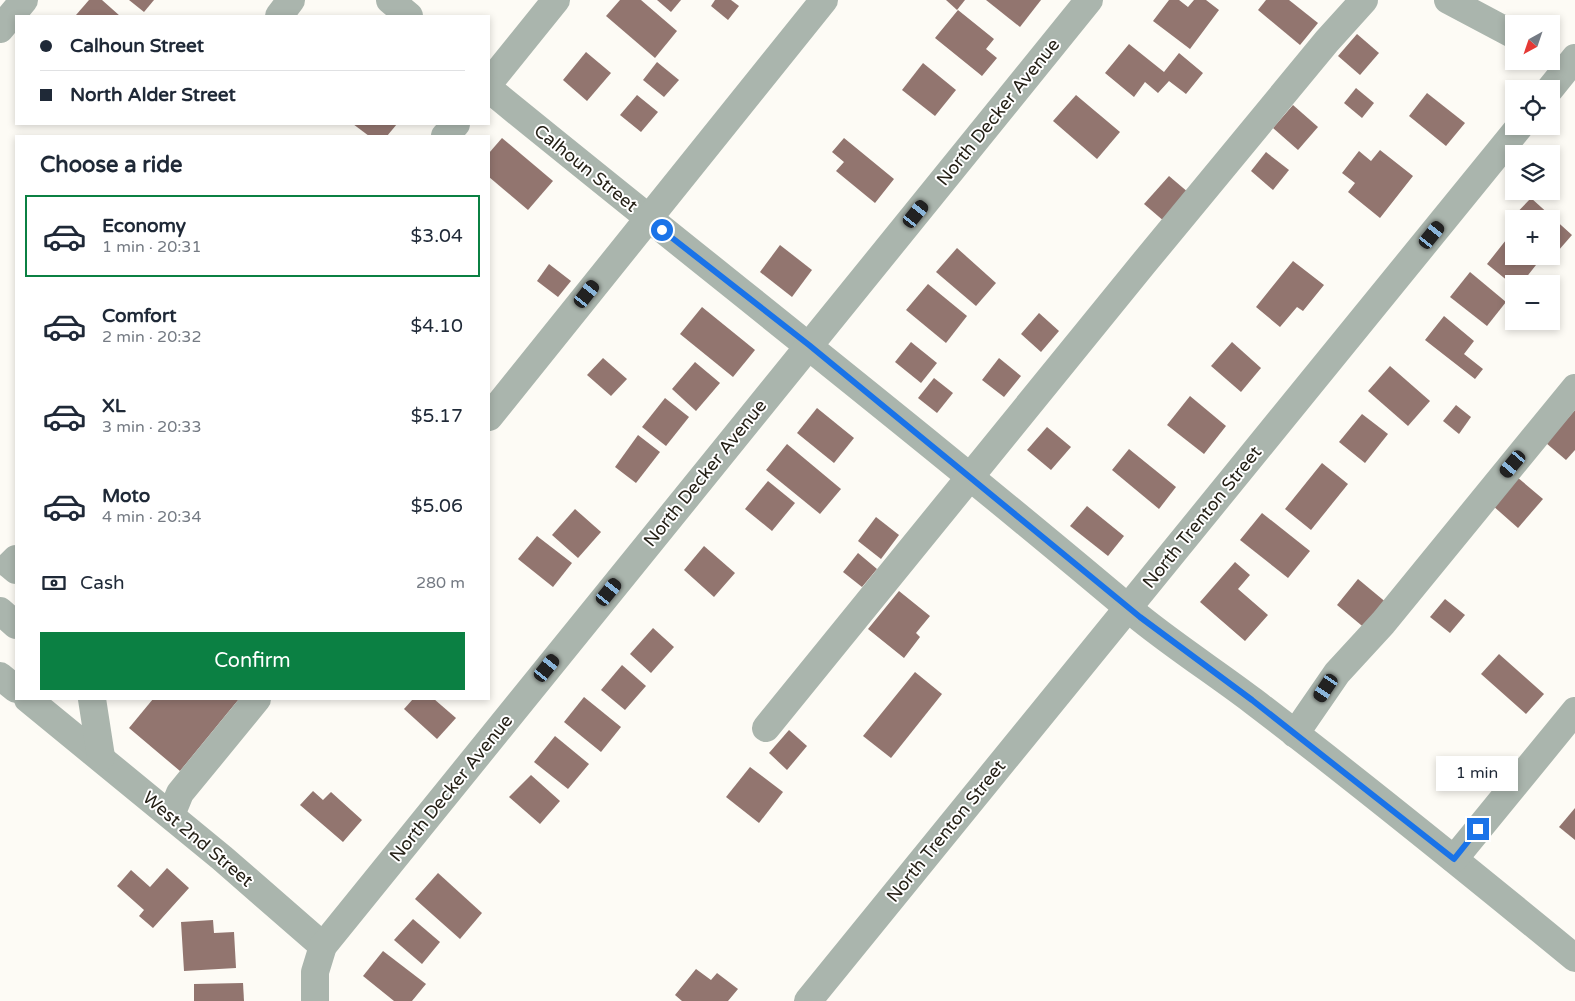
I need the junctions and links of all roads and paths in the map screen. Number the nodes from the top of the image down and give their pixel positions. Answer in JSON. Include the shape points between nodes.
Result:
{"nodes":[{"id":1,"x":24,"y":0,"type":"edge"},
{"id":2,"x":291,"y":0,"type":"edge"},
{"id":3,"x":390,"y":0,"type":"edge"},
{"id":4,"x":556,"y":0,"type":"edge"},
{"id":5,"x":824,"y":0,"type":"edge"},
{"id":6,"x":1089,"y":0,"type":"edge"},
{"id":7,"x":1364,"y":0,"type":"edge"},
{"id":8,"x":1448,"y":0,"type":"edge"},
{"id":9,"x":280,"y":15,"type":"edge"},
{"id":10,"x":408,"y":15,"type":"edge"},
{"id":11,"x":0,"y":30,"type":"edge"},
{"id":12,"x":1505,"y":30,"type":"edge"},
{"id":13,"x":1568,"y":62,"type":"edge"},
{"id":14,"x":1556,"y":80,"type":"edge"},
{"id":15,"x":490,"y":82,"type":"edge"},
{"id":16,"x":490,"y":90,"type":"edge"},
{"id":17,"x":455,"y":125,"type":"edge"},
{"id":18,"x":447,"y":135,"type":"edge"},
{"id":19,"x":1513,"y":135,"type":"edge"},
{"id":20,"x":648,"y":218,"type":"junction"},
{"id":21,"x":809,"y":345,"type":"junction"},
{"id":22,"x":1575,"y":388,"type":"edge"},
{"id":23,"x":490,"y":416,"type":"edge"},
{"id":24,"x":970,"y":477,"type":"junction"},
{"id":25,"x":15,"y":560,"type":"edge"},
{"id":26,"x":15,"y":569,"type":"edge"},
{"id":27,"x":15,"y":602,"type":"edge"},
{"id":28,"x":1129,"y":607,"type":"junction"},
{"id":29,"x":0,"y":611,"type":"edge"},
{"id":30,"x":15,"y":624,"type":"edge"},
{"id":31,"x":30,"y":700,"type":"edge"},
{"id":32,"x":92,"y":700,"type":"edge"},
{"id":33,"x":257,"y":700,"type":"edge"},
{"id":34,"x":1575,"y":711,"type":"edge"},
{"id":35,"x":766,"y":728,"type":"dead end"},
{"id":36,"x":1295,"y":734,"type":"junction"},
{"id":37,"x":101,"y":757,"type":"junction"},
{"id":38,"x":171,"y":815,"type":"junction"},
{"id":39,"x":1454,"y":859,"type":"junction"},
{"id":40,"x":322,"y":946,"type":"junction"},
{"id":41,"x":1575,"y":958,"type":"edge"},
{"id":42,"x":314,"y":1001,"type":"edge"},
{"id":43,"x":808,"y":1001,"type":"edge"}],
"edges":[{"from":1,"to":11,"type":"street"},
{"from":2,"to":9,"type":"street"},
{"from":3,"to":10,"type":"street"},
{"from":4,"to":15,"type":"street"},
{"from":5,"to":20,"type":"street"},
{"from":6,"to":21,"type":"street","name":"North Decker Avenue"},
{"from":7,"to":24,"type":"street"},
{"from":8,"to":12,"type":"street"},
{"from":13,"to":14,"type":"street"},
{"from":16,"to":20,"type":"street","name":"Calhoun Street"},
{"from":17,"to":18,"type":"street"},
{"from":19,"to":28,"type":"street","name":"North Trenton Street"},
{"from":20,"to":21,"type":"street","name":"Calhoun Street"},
{"from":20,"to":23,"type":"street"},
{"from":21,"to":24,"type":"street","name":"Calhoun Street"},
{"from":21,"to":40,"type":"street","name":"North Decker Avenue"},
{"from":22,"to":36,"type":"street","via":[[1383,623],[1337,673]]},
{"from":24,"to":28,"type":"street","name":"Calhoun Street"},
{"from":24,"to":35,"type":"street"},
{"from":25,"to":26,"type":"street","via":[[10,565]]},
{"from":27,"to":29,"type":"street"},
{"from":28,"to":36,"type":"street","name":"Calhoun Street"},
{"from":28,"to":43,"type":"street","name":"North Trenton Street"},
{"from":29,"to":30,"type":"street"},
{"from":31,"to":37,"type":"street","name":"West 2nd Street"},
{"from":32,"to":37,"type":"street"},
{"from":33,"to":38,"type":"street","via":[[180,794]]},
{"from":34,"to":39,"type":"street"},
{"from":36,"to":39,"type":"street","name":"Calhoun Street"},
{"from":37,"to":38,"type":"street","name":"West 2nd Street"},
{"from":38,"to":40,"type":"street","name":"West 2nd Street"},
{"from":39,"to":41,"type":"street","name":"Calhoun Street"},
{"from":40,"to":42,"type":"street","via":[[316,963]]}]}
